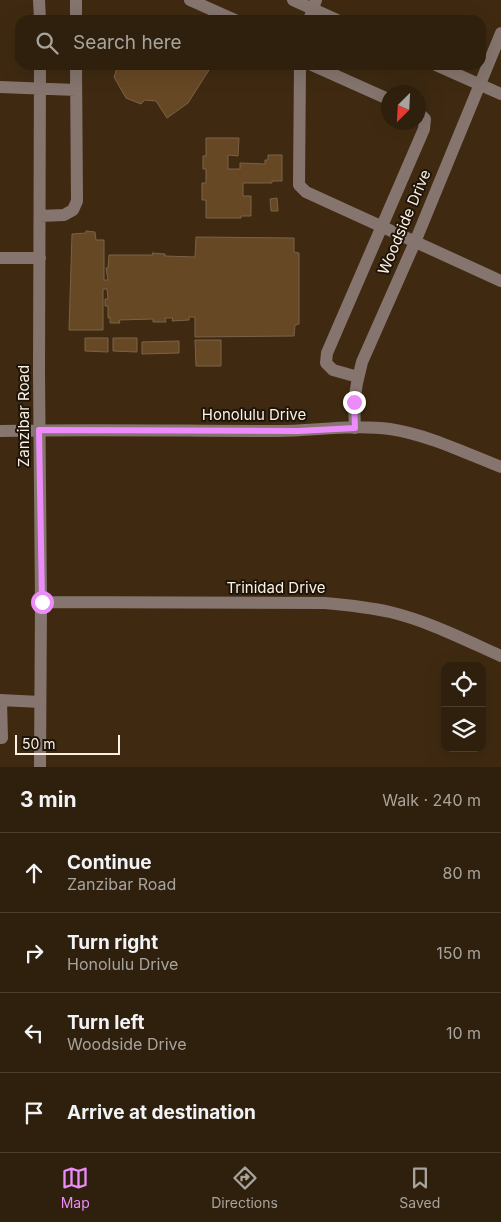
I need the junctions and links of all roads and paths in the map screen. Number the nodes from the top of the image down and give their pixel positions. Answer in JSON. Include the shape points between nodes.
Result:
{"nodes":[{"id":1,"x":39,"y":0,"type":"edge"},
{"id":2,"x":76,"y":0,"type":"edge"},
{"id":3,"x":190,"y":0,"type":"edge"},
{"id":4,"x":293,"y":0,"type":"edge"},
{"id":5,"x":313,"y":10,"type":"edge"},
{"id":6,"x":40,"y":15,"type":"edge"},
{"id":7,"x":76,"y":15,"type":"edge"},
{"id":8,"x":224,"y":15,"type":"edge"},
{"id":9,"x":325,"y":15,"type":"edge"},
{"id":10,"x":501,"y":33,"type":"edge"},
{"id":11,"x":486,"y":68,"type":"edge"},
{"id":12,"x":40,"y":70,"type":"edge"},
{"id":13,"x":76,"y":70,"type":"edge"},
{"id":14,"x":300,"y":70,"type":"edge"},
{"id":15,"x":323,"y":70,"type":"edge"},
{"id":16,"x":447,"y":70,"type":"edge"},
{"id":17,"x":485,"y":70,"type":"edge"},
{"id":18,"x":479,"y":84,"type":"junction"},
{"id":19,"x":0,"y":87,"type":"edge"},
{"id":20,"x":40,"y":87,"type":"junction"},
{"id":21,"x":76,"y":90,"type":"junction"},
{"id":22,"x":501,"y":94,"type":"edge"},
{"id":23,"x":381,"y":96,"type":"edge"},
{"id":24,"x":424,"y":130,"type":"edge"},
{"id":25,"x":40,"y":216,"type":"junction"},
{"id":26,"x":380,"y":226,"type":"junction"},
{"id":27,"x":414,"y":242,"type":"junction"},
{"id":28,"x":0,"y":258,"type":"edge"},
{"id":29,"x":40,"y":258,"type":"junction"},
{"id":30,"x":501,"y":281,"type":"edge"},
{"id":31,"x":358,"y":377,"type":"junction"},
{"id":32,"x":355,"y":428,"type":"junction"},
{"id":33,"x":39,"y":430,"type":"junction"},
{"id":34,"x":0,"y":431,"type":"edge"},
{"id":35,"x":501,"y":467,"type":"edge"},
{"id":36,"x":42,"y":602,"type":"junction"},
{"id":37,"x":501,"y":656,"type":"edge"},
{"id":38,"x":0,"y":700,"type":"edge"},
{"id":39,"x":40,"y":702,"type":"junction"},
{"id":40,"x":0,"y":738,"type":"edge"},
{"id":41,"x":40,"y":767,"type":"edge"}],
"edges":[{"from":1,"to":6,"type":"street"},
{"from":2,"to":7,"type":"street"},
{"from":3,"to":8,"type":"street"},
{"from":4,"to":5,"type":"street"},
{"from":5,"to":9,"type":"street"},
{"from":10,"to":11,"type":"street","name":"Woodside Drive"},
{"from":12,"to":20,"type":"street","name":"Zanzibar Road"},
{"from":13,"to":21,"type":"street"},
{"from":14,"to":26,"type":"street","via":[[299,185],[306,192]]},
{"from":15,"to":23,"type":"street"},
{"from":16,"to":18,"type":"street"},
{"from":17,"to":18,"type":"street","name":"Woodside Drive"},
{"from":18,"to":22,"type":"street"},
{"from":18,"to":27,"type":"street","name":"Woodside Drive"},
{"from":19,"to":20,"type":"street"},
{"from":20,"to":21,"type":"street"},
{"from":20,"to":25,"type":"street","name":"Zanzibar Road"},
{"from":21,"to":25,"type":"street","via":[[77,201],[73,210],[64,215]]},
{"from":24,"to":26,"type":"street"},
{"from":25,"to":29,"type":"street","name":"Zanzibar Road"},
{"from":26,"to":27,"type":"street"},
{"from":26,"to":31,"type":"street","via":[[327,352],[326,363],[333,370]]},
{"from":27,"to":30,"type":"street"},
{"from":27,"to":31,"type":"street","name":"Woodside Drive"},
{"from":28,"to":29,"type":"street"},
{"from":29,"to":33,"type":"street","name":"Zanzibar Road"},
{"from":31,"to":32,"type":"street","name":"Woodside Drive","via":[[354,402]]},
{"from":32,"to":33,"type":"street","name":"Honolulu Drive","via":[[298,431]]},
{"from":32,"to":35,"type":"street","name":"Honolulu Drive","via":[[415,434]]},
{"from":33,"to":34,"type":"street","name":"Honolulu Drive"},
{"from":33,"to":36,"type":"street","name":"Zanzibar Road"},
{"from":36,"to":37,"type":"street","name":"Trinidad Drive","via":[[353,605],[391,612]]},
{"from":36,"to":39,"type":"street","name":"Zanzibar Road"},
{"from":38,"to":39,"type":"street"},
{"from":38,"to":40,"type":"street"},
{"from":39,"to":41,"type":"street","name":"Zanzibar Road"}]}
